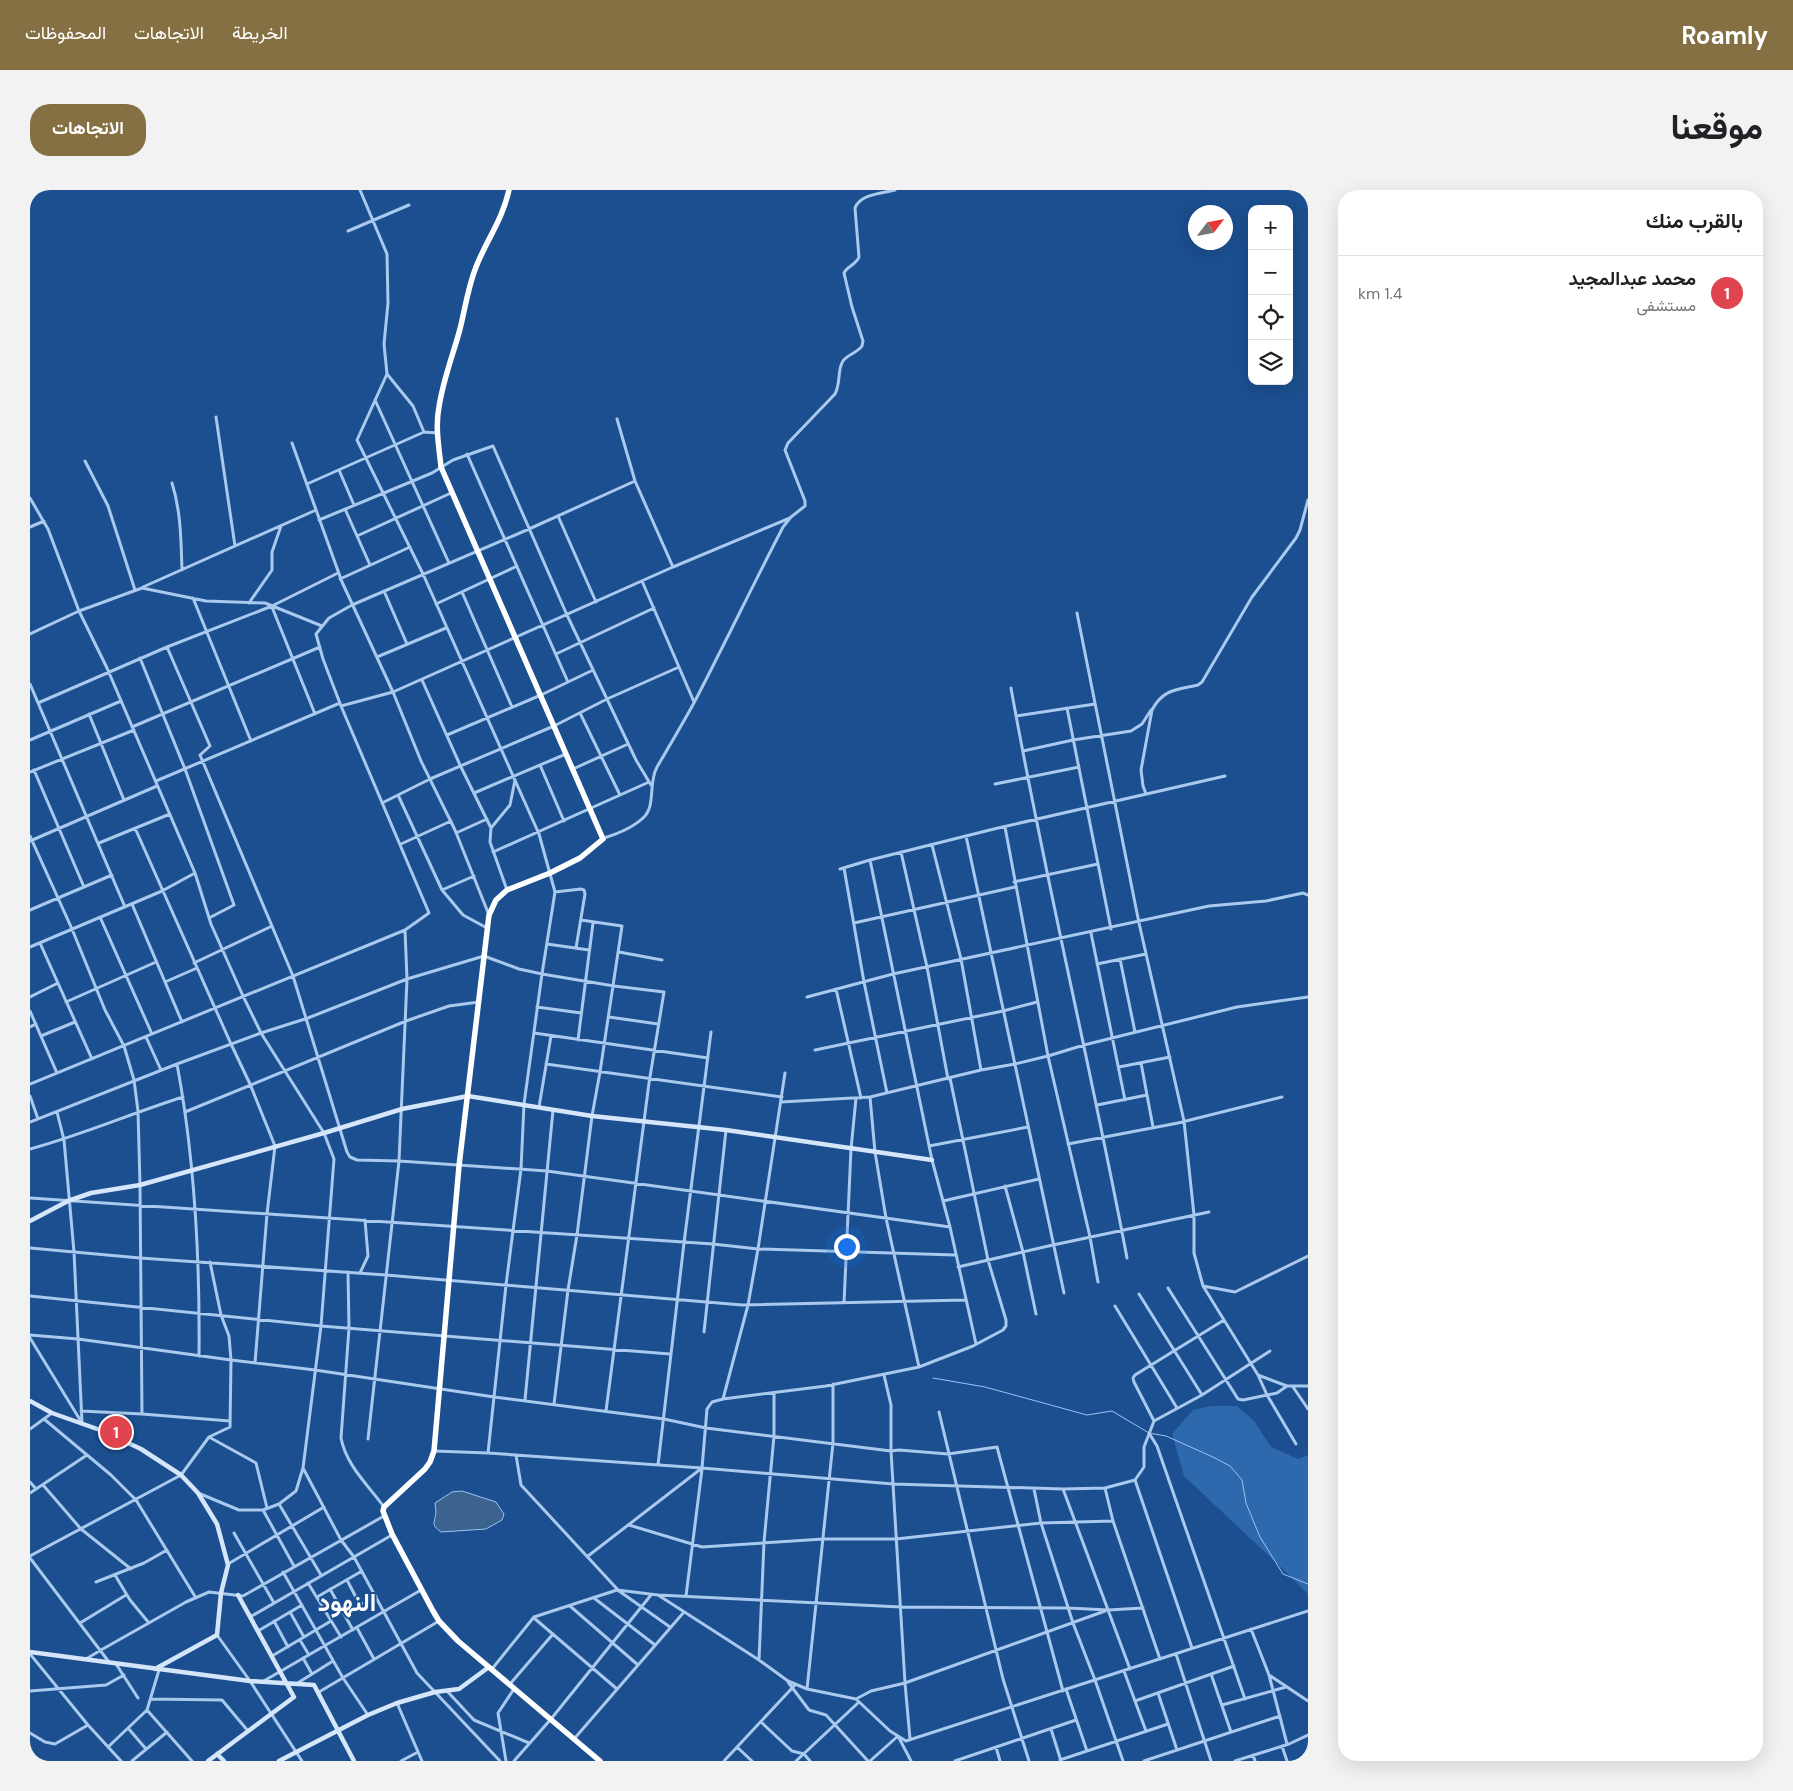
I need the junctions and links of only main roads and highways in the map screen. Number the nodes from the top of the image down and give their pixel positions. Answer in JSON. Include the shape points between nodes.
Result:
{"nodes":[{"id":1,"x":509,"y":190,"type":"edge"},
{"id":2,"x":598,"y":1760,"type":"edge"}],
"edges":[{"from":1,"to":2,"type":"highway","via":[[504,211],[476,267],[447,369],[438,408],[440,467],[603,839],[580,858],[507,890],[496,900],[489,915],[459,1166],[434,1451],[425,1469],[384,1507],[384,1516],[439,1622]]}]}
